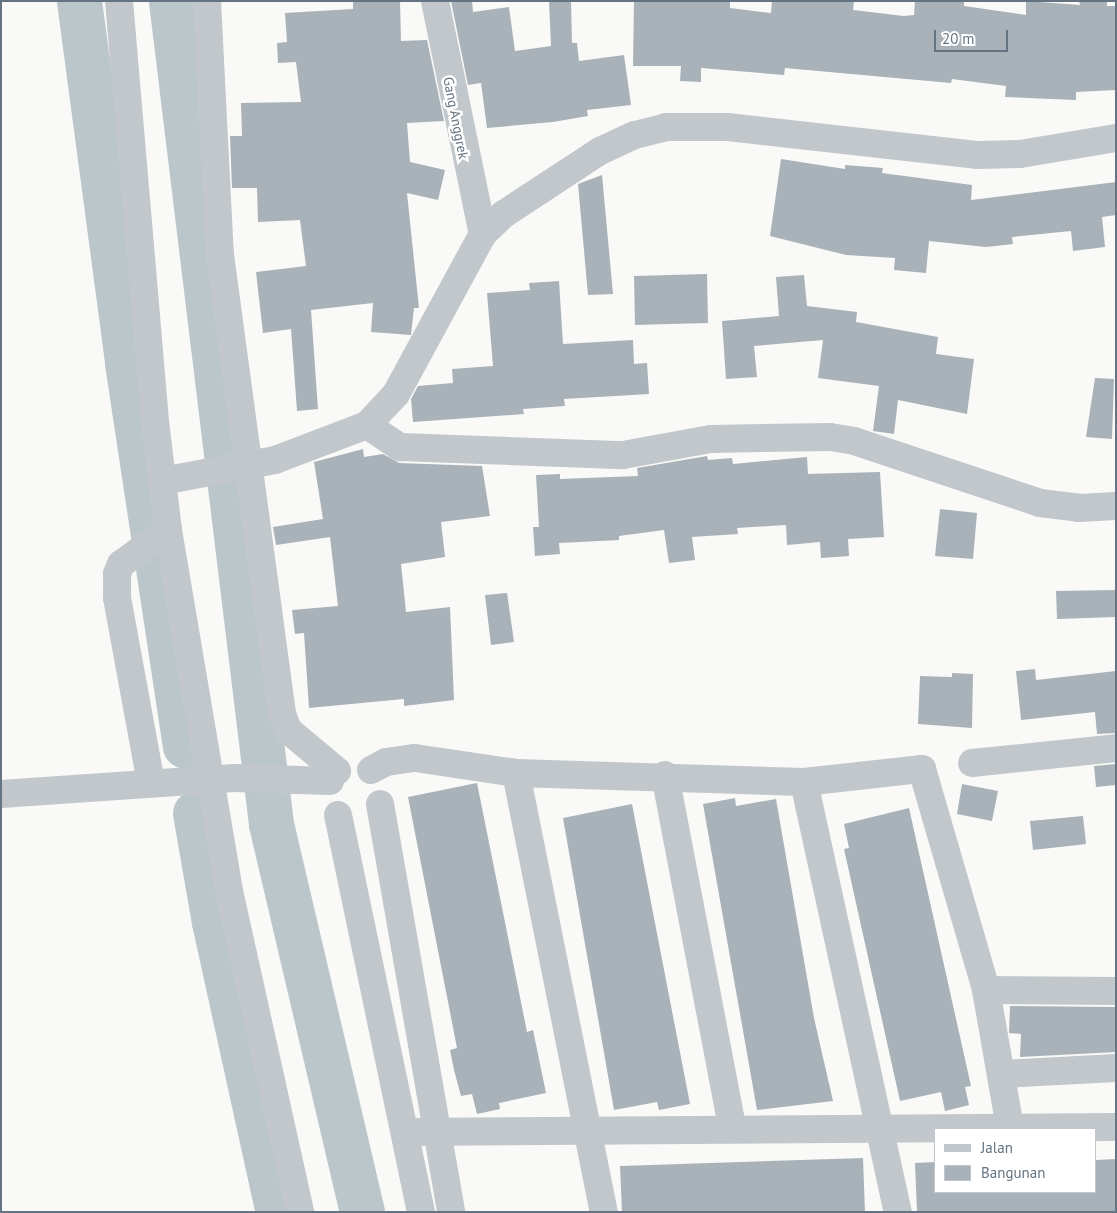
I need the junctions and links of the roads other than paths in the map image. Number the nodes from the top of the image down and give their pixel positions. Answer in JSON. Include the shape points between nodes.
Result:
{"nodes":[{"id":1,"x":119,"y":1,"type":"edge"},
{"id":2,"x":207,"y":1,"type":"edge"},
{"id":3,"x":435,"y":1,"type":"edge"},
{"id":4,"x":1116,"y":138,"type":"edge"},
{"id":5,"x":483,"y":234,"type":"junction"},
{"id":6,"x":367,"y":425,"type":"junction"},
{"id":7,"x":238,"y":467,"type":"junction"},
{"id":8,"x":162,"y":481,"type":"junction"},
{"id":9,"x":1116,"y":506,"type":"edge"},
{"id":10,"x":157,"y":537,"type":"junction"},
{"id":11,"x":1116,"y":748,"type":"edge"},
{"id":12,"x":972,"y":763,"type":"dead end"},
{"id":13,"x":371,"y":770,"type":"junction"},
{"id":14,"x":516,"y":773,"type":"junction"},
{"id":15,"x":665,"y":775,"type":"junction"},
{"id":16,"x":333,"y":776,"type":"junction"},
{"id":17,"x":223,"y":778,"type":"junction"},
{"id":18,"x":804,"y":782,"type":"junction"},
{"id":19,"x":151,"y":783,"type":"junction"},
{"id":20,"x":1,"y":794,"type":"edge"},
{"id":21,"x":380,"y":804,"type":"junction"},
{"id":22,"x":338,"y":815,"type":"junction"},
{"id":23,"x":986,"y":990,"type":"junction"},
{"id":24,"x":1116,"y":991,"type":"edge"},
{"id":25,"x":1116,"y":1068,"type":"edge"},
{"id":26,"x":1002,"y":1074,"type":"junction"},
{"id":27,"x":876,"y":1126,"type":"junction"},
{"id":28,"x":732,"y":1127,"type":"junction"},
{"id":29,"x":1010,"y":1127,"type":"junction"},
{"id":30,"x":1116,"y":1127,"type":"edge"},
{"id":31,"x":407,"y":1132,"type":"junction"},
{"id":32,"x":437,"y":1132,"type":"junction"},
{"id":33,"x":589,"y":1133,"type":"junction"},
{"id":34,"x":300,"y":1212,"type":"edge"},
{"id":35,"x":420,"y":1212,"type":"edge"},
{"id":36,"x":451,"y":1212,"type":"edge"},
{"id":37,"x":604,"y":1212,"type":"edge"},
{"id":38,"x":898,"y":1212,"type":"edge"}],
"edges":[{"from":1,"to":8,"type":"street"},
{"from":2,"to":7,"type":"street","via":[[220,254]]},
{"from":3,"to":5,"type":"street","name":"Gang Anggrek"},
{"from":4,"to":5,"type":"street","via":[[1020,154],[978,155],[728,127],[666,128],[600,151],[504,214]]},
{"from":5,"to":6,"type":"street","via":[[396,394]]},
{"from":6,"to":7,"type":"street","via":[[302,452]]},
{"from":6,"to":9,"type":"street","via":[[400,447],[613,455],[711,439],[830,437],[854,441],[1058,507]]},
{"from":7,"to":8,"type":"street"},
{"from":7,"to":16,"type":"street","via":[[285,724]]},
{"from":8,"to":10,"type":"street"},
{"from":10,"to":17,"type":"street"},
{"from":10,"to":19,"type":"street","via":[[121,564],[117,597]]},
{"from":11,"to":12,"type":"street"},
{"from":13,"to":14,"type":"street","via":[[386,762],[415,758]]},
{"from":13,"to":16,"type":"street","via":[[354,765]]},
{"from":13,"to":21,"type":"street","via":[[382,786]]},
{"from":14,"to":15,"type":"street"},
{"from":14,"to":33,"type":"street"},
{"from":15,"to":18,"type":"street"},
{"from":15,"to":28,"type":"street"},
{"from":16,"to":17,"type":"street"},
{"from":16,"to":22,"type":"street","via":[[328,800]]},
{"from":17,"to":19,"type":"street"},
{"from":17,"to":34,"type":"street","via":[[229,890]]},
{"from":18,"to":23,"type":"street","via":[[922,768]]},
{"from":18,"to":27,"type":"street"},
{"from":19,"to":20,"type":"street"},
{"from":21,"to":22,"type":"street","via":[[362,820]]},
{"from":21,"to":32,"type":"street"},
{"from":22,"to":31,"type":"street"},
{"from":23,"to":24,"type":"street"},
{"from":23,"to":26,"type":"street"},
{"from":25,"to":26,"type":"street"},
{"from":26,"to":29,"type":"street"},
{"from":27,"to":28,"type":"street"},
{"from":27,"to":29,"type":"street"},
{"from":27,"to":38,"type":"street"},
{"from":28,"to":33,"type":"street"},
{"from":29,"to":30,"type":"street"},
{"from":31,"to":32,"type":"street"},
{"from":31,"to":35,"type":"street"},
{"from":32,"to":33,"type":"street"},
{"from":32,"to":36,"type":"street"},
{"from":33,"to":37,"type":"street"}]}
